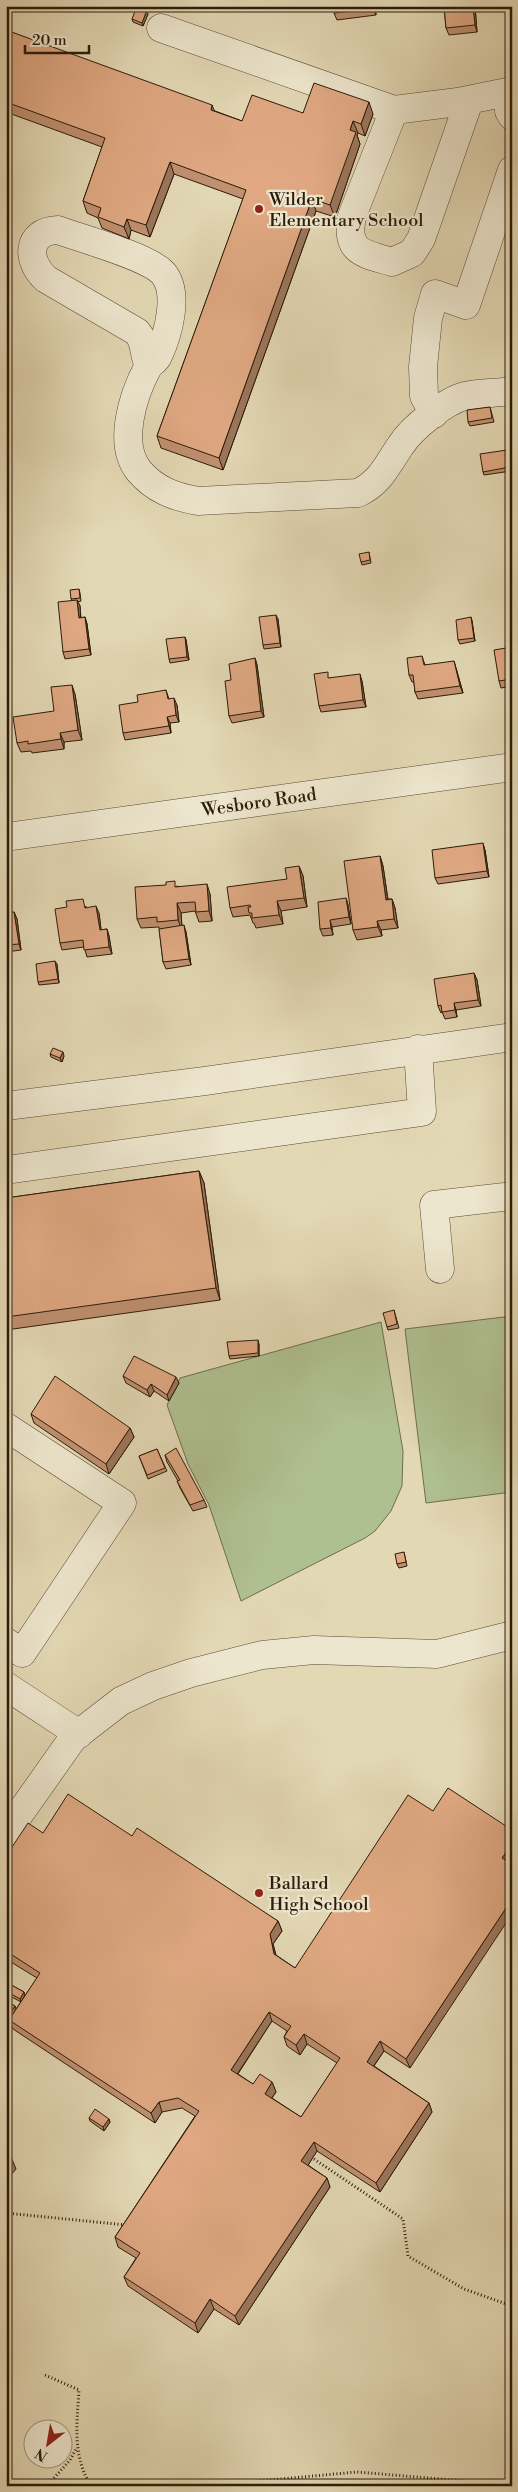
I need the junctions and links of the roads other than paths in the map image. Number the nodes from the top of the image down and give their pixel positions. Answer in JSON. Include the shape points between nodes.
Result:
{"nodes":[{"id":1,"x":161,"y":28,"type":"dead end"},
{"id":2,"x":510,"y":100,"type":"edge"},
{"id":3,"x":463,"y":101,"type":"junction"},
{"id":4,"x":394,"y":110,"type":"junction"},
{"id":5,"x":512,"y":170,"type":"edge"},
{"id":6,"x":149,"y":366,"type":"junction"},
{"id":7,"x":512,"y":392,"type":"edge"},
{"id":8,"x":434,"y":414,"type":"junction"},
{"id":9,"x":512,"y":768,"type":"edge"},
{"id":10,"x":6,"y":837,"type":"edge"},
{"id":11,"x":512,"y":1037,"type":"edge"},
{"id":12,"x":418,"y":1049,"type":"junction"},
{"id":13,"x":6,"y":1106,"type":"edge"},
{"id":14,"x":6,"y":1170,"type":"edge"},
{"id":15,"x":512,"y":1196,"type":"edge"},
{"id":16,"x":440,"y":1269,"type":"dead end"},
{"id":17,"x":6,"y":1427,"type":"edge"},
{"id":18,"x":512,"y":1635,"type":"edge"},
{"id":19,"x":6,"y":1642,"type":"edge"},
{"id":20,"x":6,"y":1686,"type":"edge"},
{"id":21,"x":79,"y":1734,"type":"junction"},
{"id":22,"x":6,"y":1833,"type":"edge"}],
"edges":[{"from":1,"to":4,"type":"street"},
{"from":2,"to":3,"type":"street"},
{"from":3,"to":4,"type":"street"},
{"from":3,"to":4,"type":"street","via":[[421,239],[412,253],[392,262],[357,250],[351,242],[349,229]]},
{"from":5,"to":8,"type":"street","via":[[466,305],[435,294],[428,318],[422,367],[424,396]]},
{"from":6,"to":6,"type":"street","via":[[157,358],[172,305],[172,294],[164,275],[147,262],[58,230],[48,230],[40,236],[33,246],[32,258],[36,269],[46,279],[137,332],[144,341],[143,354]]},
{"from":6,"to":8,"type":"street","via":[[129,421],[128,449],[136,468],[150,482],[169,494],[198,501],[358,493],[375,483],[402,443]]},
{"from":7,"to":8,"type":"street","via":[[464,396]]},
{"from":9,"to":10,"type":"street","name":"Wesboro Road"},
{"from":11,"to":12,"type":"street"},
{"from":12,"to":13,"type":"street","via":[[206,1081]]},
{"from":12,"to":14,"type":"street","via":[[422,1112]]},
{"from":15,"to":16,"type":"street","via":[[434,1205]]},
{"from":17,"to":19,"type":"street","via":[[122,1503],[22,1653]]},
{"from":18,"to":21,"type":"street","via":[[437,1654],[314,1650],[262,1655],[227,1663],[181,1676],[121,1701]]},
{"from":20,"to":21,"type":"street"},
{"from":21,"to":22,"type":"street","via":[[65,1748]]}]}
